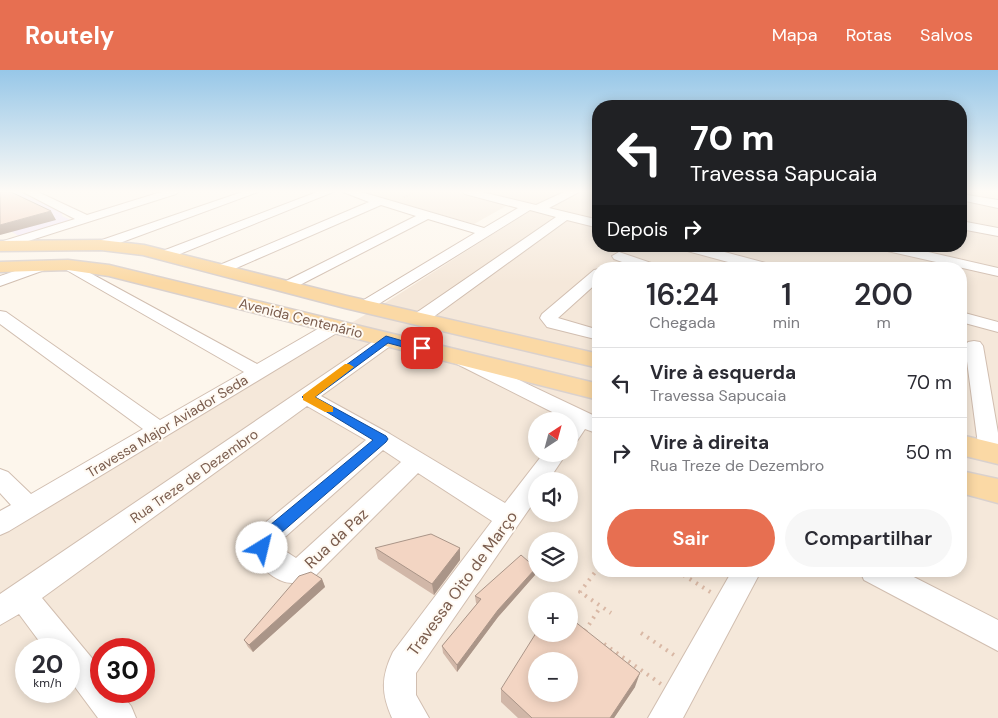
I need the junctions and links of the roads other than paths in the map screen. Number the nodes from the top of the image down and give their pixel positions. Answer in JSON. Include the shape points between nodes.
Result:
{"nodes":[{"id":1,"x":78,"y":222,"type":"edge"},
{"id":2,"x":166,"y":222,"type":"edge"},
{"id":3,"x":250,"y":222,"type":"edge"},
{"id":4,"x":331,"y":222,"type":"edge"},
{"id":5,"x":413,"y":222,"type":"edge"},
{"id":6,"x":451,"y":222,"type":"edge"},
{"id":7,"x":504,"y":222,"type":"edge"},
{"id":8,"x":556,"y":222,"type":"edge"},
{"id":9,"x":967,"y":226,"type":"edge"},
{"id":10,"x":484,"y":232,"type":"junction"},
{"id":11,"x":998,"y":232,"type":"edge"},
{"id":12,"x":34,"y":239,"type":"junction"},
{"id":13,"x":101,"y":245,"type":"junction"},
{"id":14,"x":1,"y":246,"type":"edge"},
{"id":15,"x":623,"y":252,"type":"edge"},
{"id":16,"x":626,"y":252,"type":"edge"},
{"id":17,"x":708,"y":252,"type":"edge"},
{"id":18,"x":910,"y":252,"type":"edge"},
{"id":19,"x":165,"y":255,"type":"junction"},
{"id":20,"x":611,"y":262,"type":"edge"},
{"id":21,"x":643,"y":262,"type":"edge"},
{"id":22,"x":746,"y":262,"type":"edge"},
{"id":23,"x":954,"y":262,"type":"edge"},
{"id":24,"x":46,"y":265,"type":"junction"},
{"id":25,"x":68,"y":265,"type":"junction"},
{"id":26,"x":967,"y":265,"type":"edge"},
{"id":27,"x":0,"y":266,"type":"edge"},
{"id":28,"x":220,"y":270,"type":"junction"},
{"id":29,"x":998,"y":272,"type":"edge"},
{"id":30,"x":592,"y":279,"type":"edge"},
{"id":31,"x":0,"y":281,"type":"edge"},
{"id":32,"x":285,"y":287,"type":"junction"},
{"id":33,"x":363,"y":307,"type":"junction"},
{"id":34,"x":0,"y":316,"type":"edge"},
{"id":35,"x":967,"y":319,"type":"edge"},
{"id":36,"x":419,"y":320,"type":"junction"},
{"id":37,"x":334,"y":327,"type":"junction"},
{"id":38,"x":998,"y":327,"type":"edge"},
{"id":39,"x":592,"y":333,"type":"edge"},
{"id":40,"x":386,"y":340,"type":"junction"},
{"id":41,"x":974,"y":346,"type":"dead end"},
{"id":42,"x":458,"y":357,"type":"junction"},
{"id":43,"x":592,"y":360,"type":"edge"},
{"id":44,"x":258,"y":372,"type":"junction"},
{"id":45,"x":547,"y":379,"type":"junction"},
{"id":46,"x":592,"y":390,"type":"edge"},
{"id":47,"x":524,"y":392,"type":"junction"},
{"id":48,"x":307,"y":397,"type":"junction"},
{"id":49,"x":590,"y":423,"type":"edge"},
{"id":50,"x":159,"y":430,"type":"junction"},
{"id":51,"x":578,"y":430,"type":"edge"},
{"id":52,"x":382,"y":439,"type":"junction"},
{"id":53,"x":967,"y":447,"type":"edge"},
{"id":54,"x":994,"y":453,"type":"edge"},
{"id":55,"x":416,"y":462,"type":"junction"},
{"id":56,"x":549,"y":462,"type":"edge"},
{"id":57,"x":0,"y":478,"type":"edge"},
{"id":58,"x":967,"y":483,"type":"edge"},
{"id":59,"x":998,"y":491,"type":"edge"},
{"id":60,"x":28,"y":507,"type":"junction"},
{"id":61,"x":508,"y":518,"type":"junction"},
{"id":62,"x":0,"y":524,"type":"edge"},
{"id":63,"x":744,"y":577,"type":"edge"},
{"id":64,"x":885,"y":577,"type":"edge"},
{"id":65,"x":11,"y":604,"type":"edge"},
{"id":66,"x":998,"y":636,"type":"edge"},
{"id":67,"x":51,"y":638,"type":"edge"},
{"id":68,"x":80,"y":668,"type":"edge"},
{"id":69,"x":672,"y":707,"type":"edge"},
{"id":70,"x":119,"y":718,"type":"edge"},
{"id":71,"x":412,"y":718,"type":"edge"}],
"edges":[{"from":1,"to":12,"type":"street"},
{"from":2,"to":13,"type":"street"},
{"from":3,"to":19,"type":"street"},
{"from":4,"to":28,"type":"street"},
{"from":5,"to":32,"type":"street"},
{"from":6,"to":10,"type":"street"},
{"from":7,"to":10,"type":"street"},
{"from":8,"to":36,"type":"street"},
{"from":9,"to":11,"type":"street"},
{"from":10,"to":33,"type":"street"},
{"from":12,"to":13,"type":"main road","name":"Avenida Centenário"},
{"from":12,"to":14,"type":"main road","name":"Avenida Centenário"},
{"from":13,"to":19,"type":"main road","name":"Avenida Centenário"},
{"from":15,"to":20,"type":"street"},
{"from":16,"to":21,"type":"street"},
{"from":17,"to":22,"type":"street"},
{"from":18,"to":23,"type":"street"},
{"from":19,"to":28,"type":"main road","name":"Avenida Centenário"},
{"from":24,"to":25,"type":"main road","name":"Avenida Centenário"},
{"from":24,"to":27,"type":"main road","name":"Avenida Centenário"},
{"from":24,"to":31,"type":"street"},
{"from":25,"to":37,"type":"main road","name":"Avenida Centenário","via":[[131,276]]},
{"from":25,"to":44,"type":"street"},
{"from":26,"to":29,"type":"street"},
{"from":28,"to":32,"type":"main road","name":"Avenida Centenário"},
{"from":30,"to":39,"type":"street","via":[[548,320]]},
{"from":32,"to":33,"type":"main road","name":"Avenida Centenário"},
{"from":33,"to":36,"type":"main road","name":"Avenida Centenário"},
{"from":34,"to":50,"type":"street"},
{"from":35,"to":38,"type":"street"},
{"from":36,"to":43,"type":"main road","name":"Avenida Centenário"},
{"from":37,"to":40,"type":"main road","name":"Avenida Centenário"},
{"from":37,"to":44,"type":"street","name":"Travessa Major Aviador Seda"},
{"from":40,"to":42,"type":"main road","name":"Avenida Centenário"},
{"from":40,"to":48,"type":"street","name":"Rua Treze de Dezembro"},
{"from":41,"to":54,"type":"street"},
{"from":42,"to":45,"type":"main road","name":"Avenida Centenário"},
{"from":42,"to":47,"type":"street"},
{"from":44,"to":50,"type":"street","name":"Travessa Major Aviador Seda"},
{"from":45,"to":46,"type":"main road","name":"Avenida Centenário"},
{"from":45,"to":47,"type":"street","via":[[528,381],[522,387]]},
{"from":47,"to":49,"type":"street"},
{"from":48,"to":52,"type":"street"},
{"from":48,"to":65,"type":"street","name":"Rua Treze de Dezembro"},
{"from":49,"to":51,"type":"street"},
{"from":50,"to":60,"type":"street","name":"Travessa Major Aviador Seda"},
{"from":52,"to":55,"type":"street"},
{"from":52,"to":55,"type":"street","name":"Rua da Paz","via":[[265,538],[261,545],[263,551],[290,571],[302,570]]},
{"from":53,"to":54,"type":"main road"},
{"from":55,"to":61,"type":"street"},
{"from":56,"to":61,"type":"street","name":"Travessa Oito de Março"},
{"from":57,"to":60,"type":"street"},
{"from":58,"to":59,"type":"main road"},
{"from":60,"to":62,"type":"street","name":"Travessa Major Aviador Seda"},
{"from":61,"to":71,"type":"street","name":"Travessa Oito de Março","via":[[400,671],[402,704]]},
{"from":63,"to":69,"type":"street"},
{"from":64,"to":66,"type":"street"},
{"from":65,"to":67,"type":"street"},
{"from":68,"to":70,"type":"street"}]}
